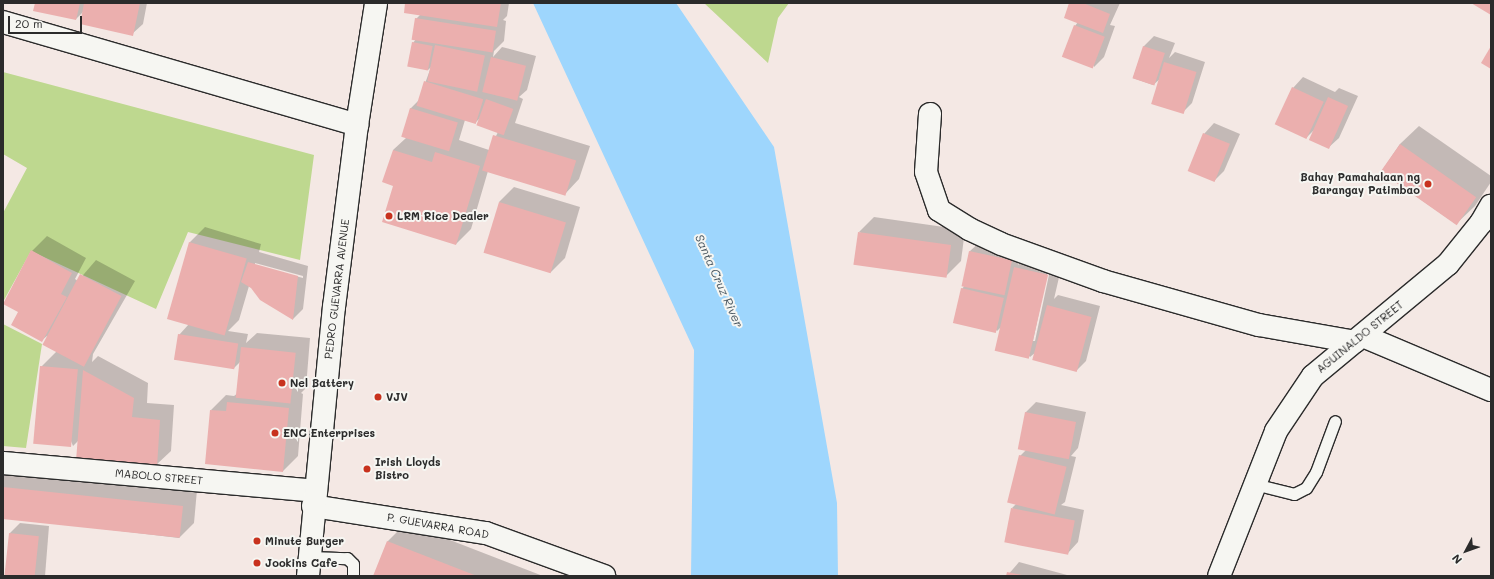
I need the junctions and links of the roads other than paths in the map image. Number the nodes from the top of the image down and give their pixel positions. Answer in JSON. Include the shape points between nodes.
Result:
{"nodes":[{"id":1,"x":376,"y":3,"type":"edge"},
{"id":2,"x":3,"y":22,"type":"edge"},
{"id":3,"x":930,"y":114,"type":"dead end"},
{"id":4,"x":357,"y":125,"type":"junction"},
{"id":5,"x":1491,"y":206,"type":"edge"},
{"id":6,"x":1359,"y":339,"type":"junction"},
{"id":7,"x":1491,"y":390,"type":"edge"},
{"id":8,"x":1335,"y":421,"type":"dead end"},
{"id":9,"x":3,"y":463,"type":"edge"},
{"id":10,"x":1254,"y":484,"type":"junction"},
{"id":11,"x":314,"y":499,"type":"junction"},
{"id":12,"x":308,"y":567,"type":"edge"},
{"id":13,"x":353,"y":576,"type":"edge"},
{"id":14,"x":604,"y":576,"type":"edge"},
{"id":15,"x":1219,"y":576,"type":"edge"}],
"edges":[{"from":1,"to":4,"type":"street","name":"PEDRO GUEVARRA AVENUE"},
{"from":2,"to":4,"type":"street"},
{"from":3,"to":6,"type":"street","via":[[926,172],[939,210],[969,229],[1001,244],[1103,281],[1258,325]]},
{"from":4,"to":11,"type":"street","name":"PEDRO GUEVARRA AVENUE","via":[[333,314]]},
{"from":5,"to":6,"type":"street","name":"AGUINALDO STREET","via":[[1481,223],[1448,264]]},
{"from":6,"to":7,"type":"street"},
{"from":6,"to":10,"type":"street","name":"AGUINALDO STREET","via":[[1313,376],[1276,431]]},
{"from":8,"to":10,"type":"lane","via":[[1316,472],[1306,488],[1294,494]]},
{"from":9,"to":11,"type":"street","name":"MABOLO STREET"},
{"from":10,"to":15,"type":"street","name":"AGUINALDO STREET"},
{"from":11,"to":12,"type":"street","name":"PEDRO GUEVARRA AVENUE"},
{"from":11,"to":14,"type":"street","name":"P. GUEVARRA ROAD","via":[[486,533]]},
{"from":12,"to":13,"type":"lane","via":[[347,558],[353,564]]}]}
